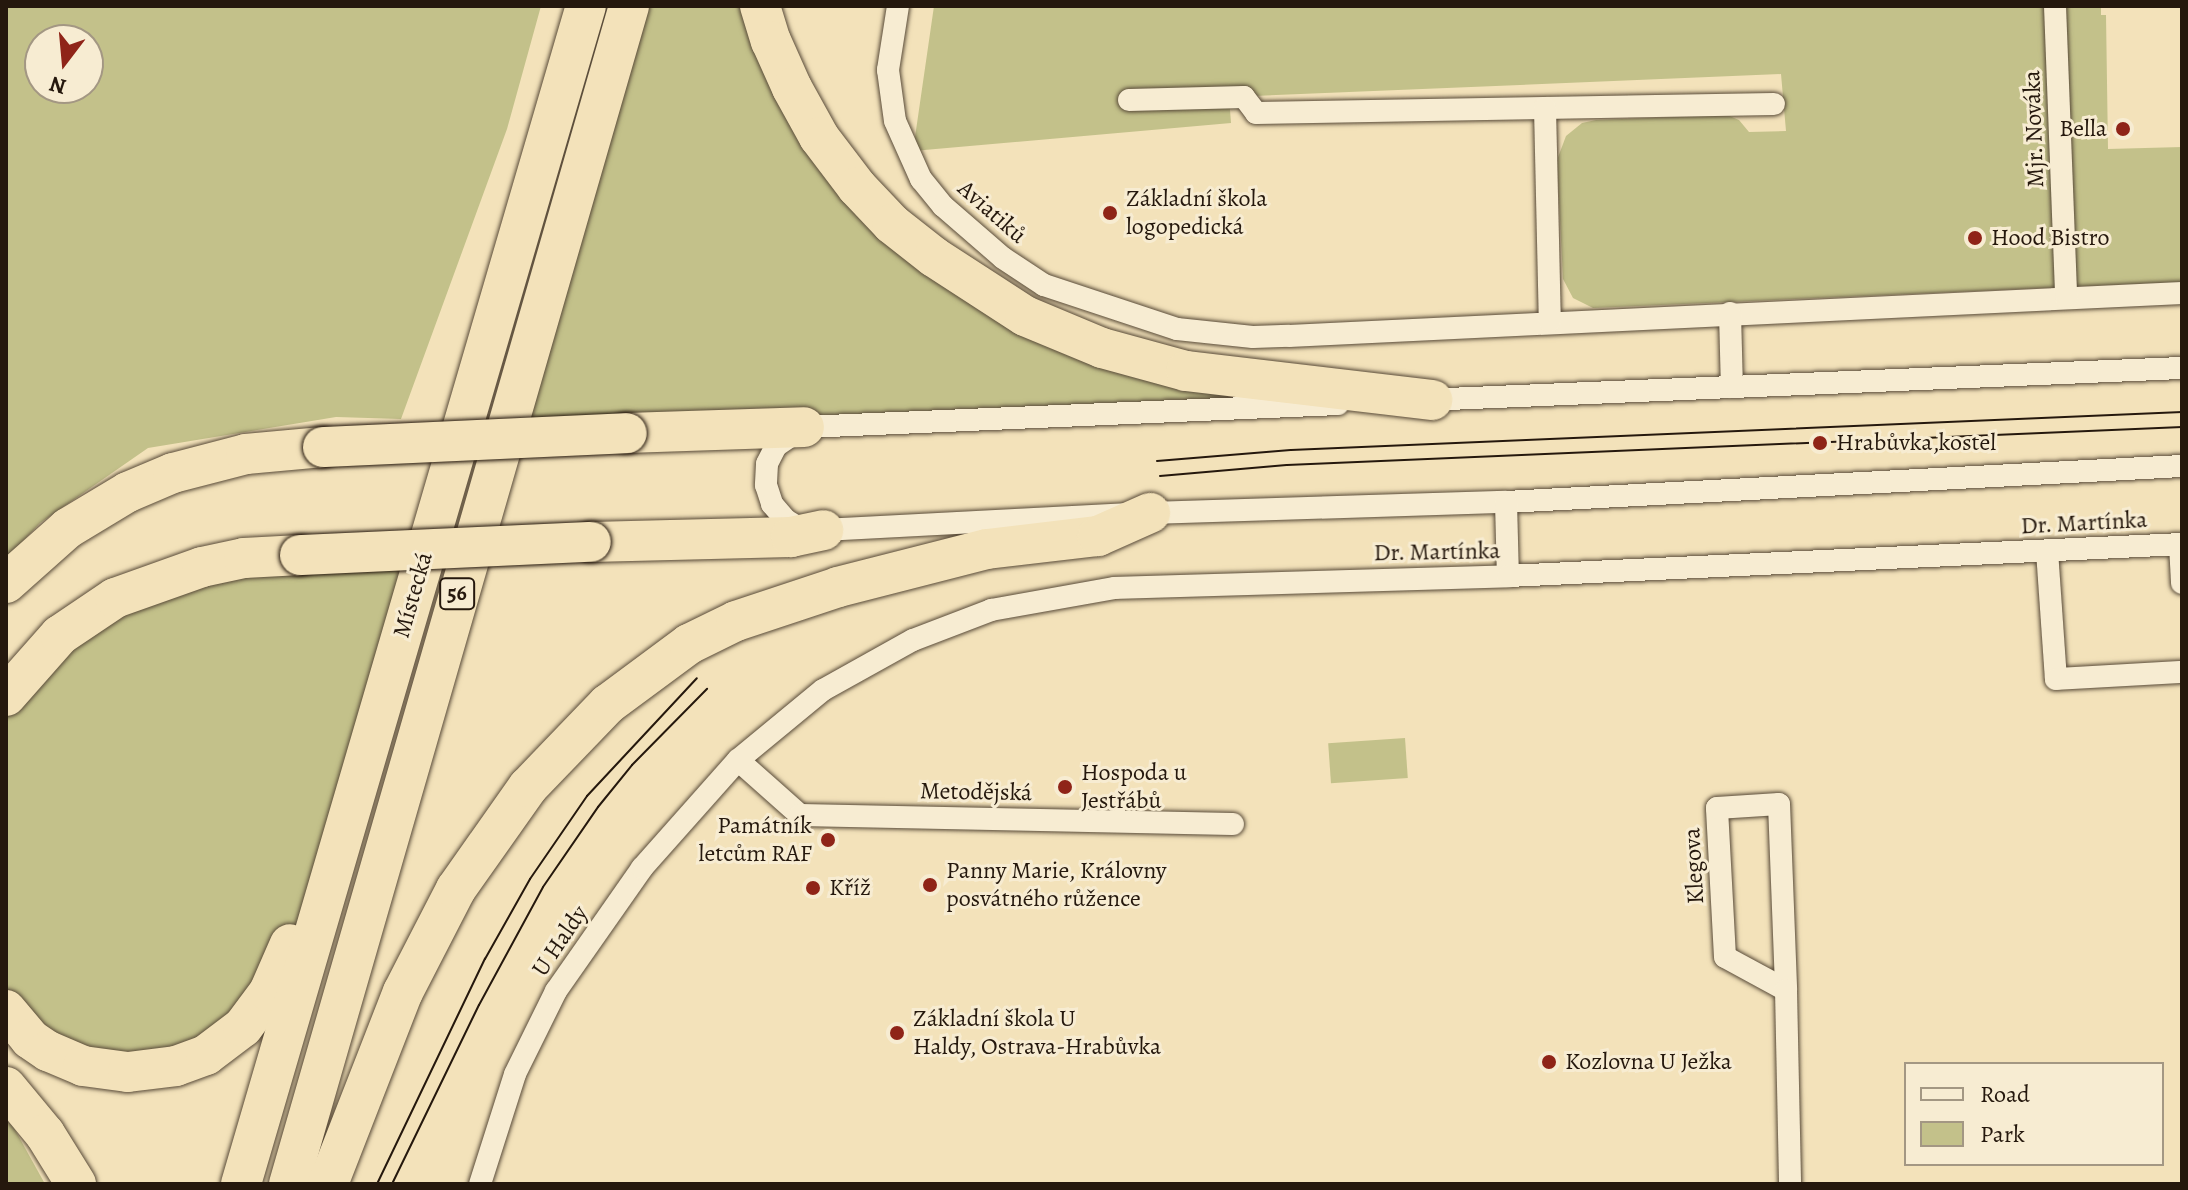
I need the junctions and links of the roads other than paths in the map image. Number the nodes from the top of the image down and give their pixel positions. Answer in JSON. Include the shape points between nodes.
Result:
{"nodes":[{"id":1,"x":586,"y":6,"type":"edge"},
{"id":2,"x":629,"y":6,"type":"edge"},
{"id":3,"x":760,"y":6,"type":"edge"},
{"id":4,"x":898,"y":6,"type":"edge"},
{"id":5,"x":2055,"y":6,"type":"edge"},
{"id":6,"x":1129,"y":100,"type":"dead end"},
{"id":7,"x":1774,"y":104,"type":"dead end"},
{"id":8,"x":1545,"y":108,"type":"junction"},
{"id":9,"x":2182,"y":293,"type":"edge"},
{"id":10,"x":2066,"y":298,"type":"junction"},
{"id":11,"x":1730,"y":313,"type":"junction"},
{"id":12,"x":1550,"y":321,"type":"junction"},
{"id":13,"x":2182,"y":368,"type":"edge"},
{"id":14,"x":1732,"y":387,"type":"junction"},
{"id":15,"x":1432,"y":400,"type":"junction"},
{"id":16,"x":804,"y":427,"type":"junction"},
{"id":17,"x":2182,"y":466,"type":"edge"},
{"id":18,"x":1506,"y":502,"type":"junction"},
{"id":19,"x":1150,"y":513,"type":"junction"},
{"id":20,"x":823,"y":530,"type":"junction"},
{"id":21,"x":2181,"y":544,"type":"edge"},
{"id":22,"x":2047,"y":551,"type":"junction"},
{"id":23,"x":1508,"y":576,"type":"junction"},
{"id":24,"x":6,"y":583,"type":"edge"},
{"id":25,"x":2182,"y":583,"type":"edge"},
{"id":26,"x":396,"y":651,"type":"junction"},
{"id":27,"x":2182,"y":672,"type":"edge"},
{"id":28,"x":6,"y":696,"type":"edge"},
{"id":29,"x":738,"y":760,"type":"junction"},
{"id":30,"x":1233,"y":824,"type":"dead end"},
{"id":31,"x":1786,"y":990,"type":"junction"},
{"id":32,"x":6,"y":1010,"type":"edge"},
{"id":33,"x":6,"y":1087,"type":"edge"},
{"id":34,"x":76,"y":1184,"type":"edge"},
{"id":35,"x":241,"y":1184,"type":"edge"},
{"id":36,"x":289,"y":1184,"type":"edge"},
{"id":37,"x":328,"y":1184,"type":"edge"},
{"id":38,"x":480,"y":1184,"type":"edge"},
{"id":39,"x":1790,"y":1184,"type":"edge"}],
"edges":[{"from":1,"to":26,"type":"highway","name":"Místecká","number":"56"},
{"from":2,"to":36,"type":"highway","name":"Místecká","number":"56"},
{"from":3,"to":15,"type":"highway","via":[[792,88],[819,137],[857,187],[892,224],[1005,304],[1102,348],[1186,371]]},
{"from":4,"to":12,"type":"street","name":"Aviatiků","via":[[888,70],[895,121],[921,179],[943,206],[1003,258],[1044,285],[1135,318],[1205,332],[1277,336]]},
{"from":5,"to":10,"type":"street","name":"Mjr. Nováka"},
{"from":6,"to":8,"type":"street","via":[[1244,97],[1256,113]]},
{"from":7,"to":8,"type":"street"},
{"from":8,"to":12,"type":"street"},
{"from":9,"to":10,"type":"street","name":"Aviatiků"},
{"from":10,"to":11,"type":"street","name":"Aviatiků"},
{"from":11,"to":12,"type":"street","name":"Aviatiků"},
{"from":11,"to":14,"type":"street"},
{"from":13,"to":14,"type":"street"},
{"from":14,"to":15,"type":"street"},
{"from":15,"to":16,"type":"street"},
{"from":16,"to":20,"type":"street","name":"Dr. Martínka","via":[[786,436],[773,452],[766,471],[767,491],[786,520]]},
{"from":16,"to":24,"type":"highway","bridge":true,"via":[[246,454],[173,473],[128,492],[68,528]]},
{"from":17,"to":18,"type":"street","name":"Dr. Martínka"},
{"from":18,"to":19,"type":"street","name":"Dr. Martínka"},
{"from":18,"to":23,"type":"street"},
{"from":19,"to":20,"type":"street","name":"Dr. Martínka"},
{"from":19,"to":37,"type":"highway","via":[[1098,536],[987,549],[838,587],[736,621],[689,644],[608,704],[528,787],[456,889],[403,992]]},
{"from":20,"to":28,"type":"highway","number":"56","bridge":true,"via":[[791,537],[244,558],[115,598],[60,635]]},
{"from":21,"to":22,"type":"street","name":"Dr. Martínka"},
{"from":21,"to":25,"type":"street"},
{"from":22,"to":23,"type":"street","name":"Dr. Martínka"},
{"from":22,"to":27,"type":"street","via":[[2056,679]]},
{"from":23,"to":29,"type":"street","name":"Dr. Martínka","via":[[1115,588],[991,610],[913,640],[823,690]]},
{"from":26,"to":32,"type":"highway","number":"56","via":[[281,968],[243,1027],[191,1062],[106,1071],[48,1051]]},
{"from":26,"to":35,"type":"highway","name":"Místecká","number":"56"},
{"from":29,"to":30,"type":"street","name":"Metodějská","via":[[800,815]]},
{"from":29,"to":38,"type":"street","name":"U Haldy","via":[[642,868],[556,991],[515,1074]]},
{"from":31,"to":31,"type":"street","name":"Klegova","via":[[1779,804],[1717,808],[1725,957]]},
{"from":31,"to":39,"type":"street","name":"Klegova"},
{"from":33,"to":34,"type":"highway","via":[[45,1134]]}]}
